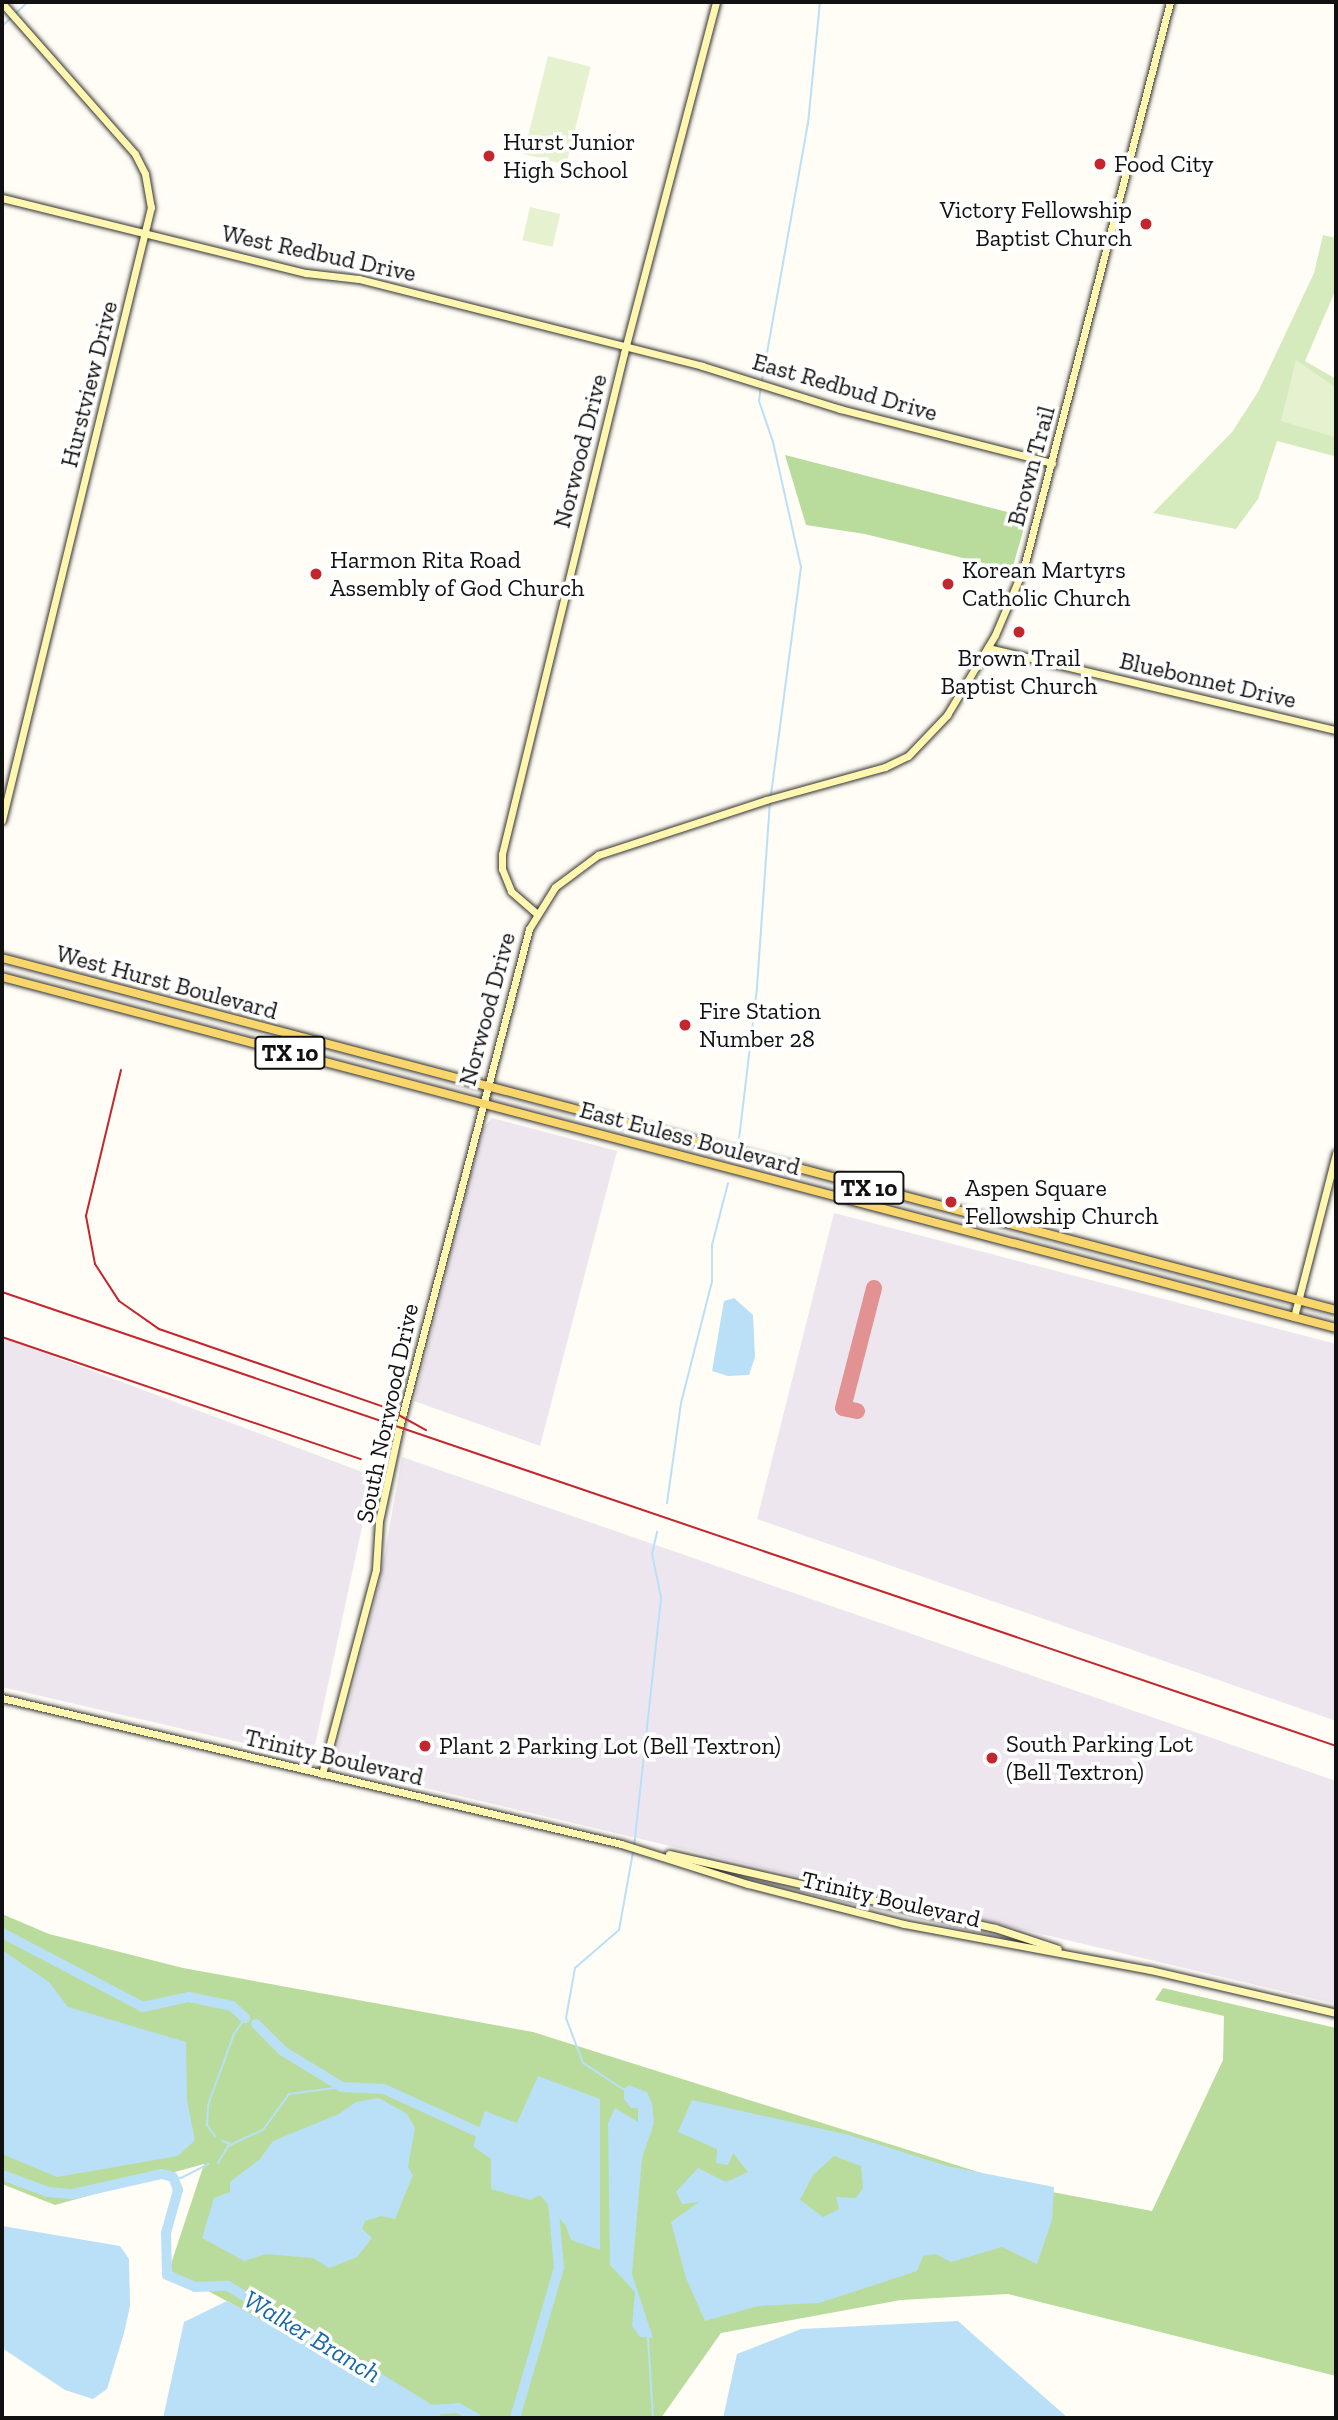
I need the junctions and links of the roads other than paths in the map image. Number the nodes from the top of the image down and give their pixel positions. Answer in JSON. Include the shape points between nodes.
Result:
{"nodes":[{"id":1,"x":716,"y":2,"type":"edge"},
{"id":2,"x":1170,"y":2,"type":"edge"},
{"id":3,"x":4,"y":6,"type":"edge"},
{"id":4,"x":2,"y":198,"type":"edge"},
{"id":5,"x":147,"y":233,"type":"junction"},
{"id":6,"x":627,"y":347,"type":"junction"},
{"id":7,"x":1052,"y":463,"type":"junction"},
{"id":8,"x":988,"y":648,"type":"junction"},
{"id":9,"x":1336,"y":730,"type":"edge"},
{"id":10,"x":2,"y":820,"type":"edge"},
{"id":11,"x":536,"y":914,"type":"junction"},
{"id":12,"x":2,"y":958,"type":"edge"},
{"id":13,"x":2,"y":977,"type":"edge"},
{"id":14,"x":486,"y":1085,"type":"junction"},
{"id":15,"x":482,"y":1102,"type":"junction"},
{"id":16,"x":1336,"y":1153,"type":"edge"},
{"id":17,"x":1298,"y":1300,"type":"junction"},
{"id":18,"x":1336,"y":1310,"type":"edge"},
{"id":19,"x":1294,"y":1317,"type":"junction"},
{"id":20,"x":1336,"y":1328,"type":"edge"},
{"id":21,"x":2,"y":1698,"type":"edge"},
{"id":22,"x":322,"y":1773,"type":"junction"},
{"id":23,"x":657,"y":1853,"type":"junction"},
{"id":24,"x":1078,"y":1956,"type":"junction"},
{"id":25,"x":1336,"y":2013,"type":"edge"}],
"edges":[{"from":1,"to":6,"type":"main road","name":"Norwood Drive"},
{"from":2,"to":7,"type":"main road","name":"Brown Trail"},
{"from":3,"to":5,"type":"main road","name":"Hurstview Drive","via":[[139,162],[151,197]]},
{"from":4,"to":5,"type":"main road","name":"West Redbud Drive"},
{"from":5,"to":6,"type":"main road","name":"West Redbud Drive","via":[[306,272],[347,276]]},
{"from":5,"to":10,"type":"main road","name":"Hurstview Drive"},
{"from":6,"to":7,"type":"main road","name":"East Redbud Drive"},
{"from":6,"to":11,"type":"main road","name":"Norwood Drive","via":[[502,854],[502,869],[511,891]]},
{"from":7,"to":8,"type":"main road","name":"Brown Trail","via":[[1024,567]]},
{"from":8,"to":9,"type":"main road","name":"Bluebonnet Drive"},
{"from":8,"to":11,"type":"main road","name":"Brown Trail","via":[[931,736],[908,756],[885,767],[609,849],[573,870]]},
{"from":11,"to":14,"type":"main road","name":"Norwood Drive","via":[[523,943]]},
{"from":12,"to":14,"type":"main road","name":"West Hurst Boulevard","number":"TX 10"},
{"from":13,"to":15,"type":"main road","name":"West Hurst Boulevard","number":"TX 10"},
{"from":14,"to":15,"type":"main road","name":"Norwood Drive"},
{"from":14,"to":17,"type":"main road","name":"East Euless Boulevard","number":"TX 10"},
{"from":15,"to":19,"type":"main road","name":"East Euless Boulevard","number":"TX 10"},
{"from":15,"to":22,"type":"main road","name":"South Norwood Drive","via":[[398,1432],[379,1521],[376,1569]]},
{"from":16,"to":17,"type":"main road"},
{"from":17,"to":18,"type":"main road","name":"East Euless Boulevard","number":"TX 10"},
{"from":17,"to":19,"type":"main road"},
{"from":19,"to":20,"type":"main road","name":"East Euless Boulevard","number":"TX 10"},
{"from":21,"to":22,"type":"main road","name":"Trinity Boulevard"},
{"from":22,"to":23,"type":"main road","name":"Trinity Boulevard"},
{"from":23,"to":24,"type":"main road","name":"Trinity Boulevard","via":[[995,1928]]},
{"from":23,"to":24,"type":"main road","name":"Trinity Boulevard","via":[[748,1884],[854,1912]]},
{"from":24,"to":25,"type":"main road","name":"Trinity Boulevard"}]}
